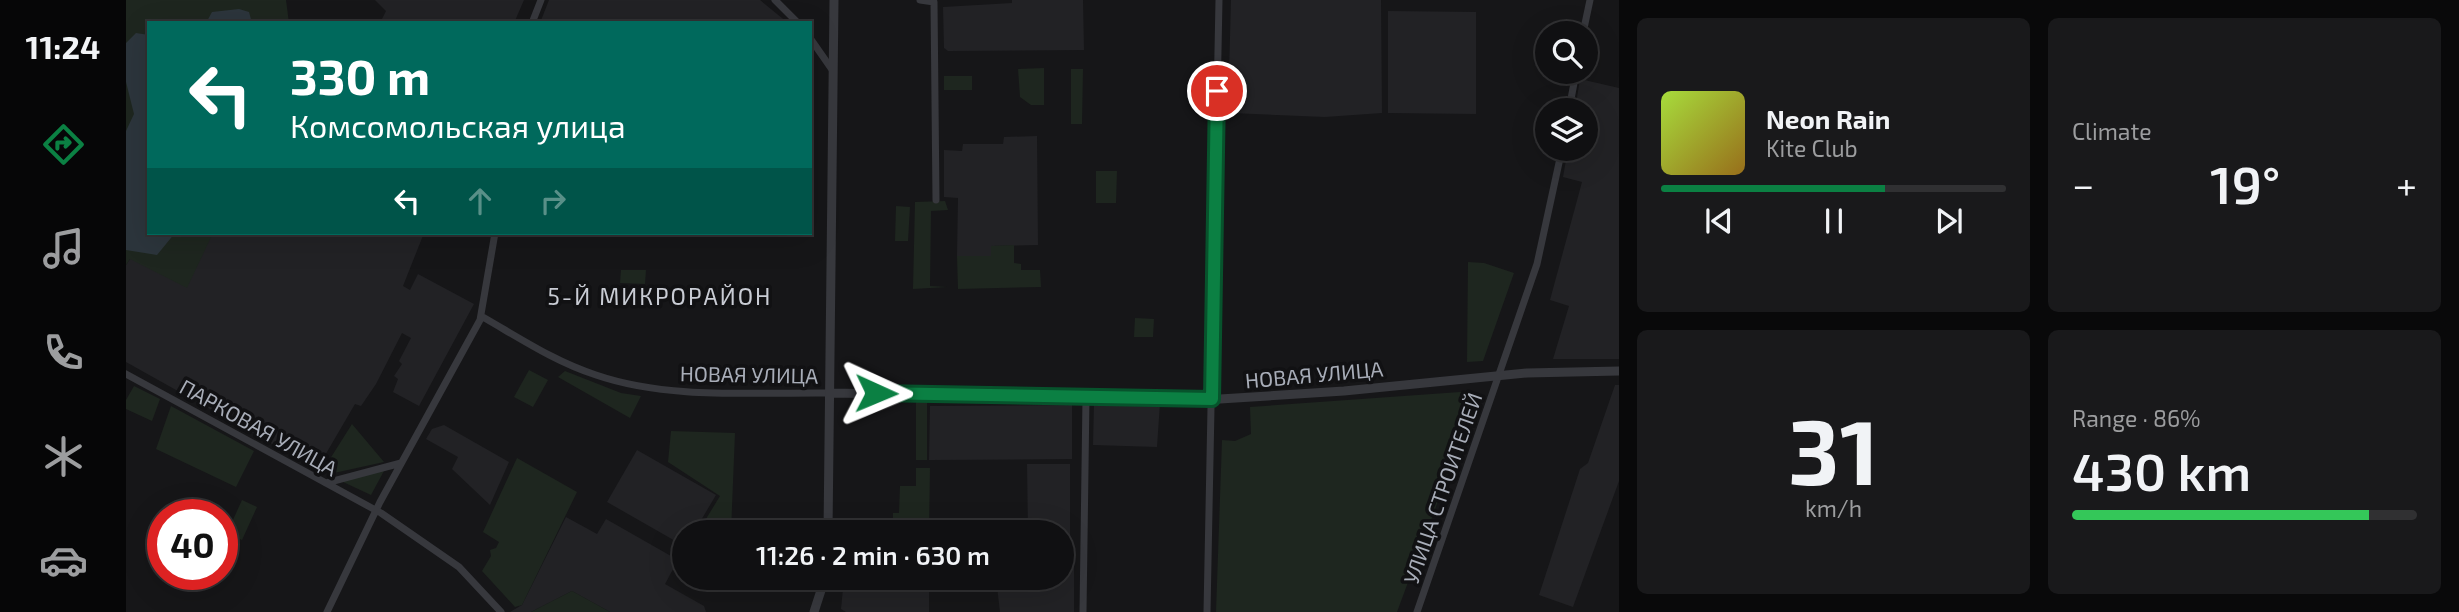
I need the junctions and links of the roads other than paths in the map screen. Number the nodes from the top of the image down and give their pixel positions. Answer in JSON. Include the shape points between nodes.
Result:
{"nodes":[{"id":1,"x":541,"y":0,"type":"edge"},
{"id":2,"x":775,"y":0,"type":"edge"},
{"id":3,"x":834,"y":0,"type":"edge"},
{"id":4,"x":920,"y":0,"type":"edge"},
{"id":5,"x":1219,"y":0,"type":"edge"},
{"id":6,"x":1590,"y":0,"type":"edge"},
{"id":7,"x":533,"y":21,"type":"edge"},
{"id":8,"x":796,"y":21,"type":"edge"},
{"id":9,"x":1586,"y":21,"type":"edge"},
{"id":10,"x":812,"y":41,"type":"edge"},
{"id":11,"x":834,"y":71,"type":"junction"},
{"id":12,"x":1560,"y":161,"type":"edge"},
{"id":13,"x":936,"y":200,"type":"dead end"},
{"id":14,"x":495,"y":235,"type":"edge"},
{"id":15,"x":481,"y":316,"type":"junction"},
{"id":16,"x":1619,"y":371,"type":"edge"},
{"id":17,"x":126,"y":374,"type":"edge"},
{"id":18,"x":1498,"y":375,"type":"junction"},
{"id":19,"x":830,"y":393,"type":"junction"},
{"id":20,"x":1086,"y":397,"type":"junction"},
{"id":21,"x":1212,"y":399,"type":"junction"},
{"id":22,"x":401,"y":463,"type":"junction"},
{"id":23,"x":326,"y":483,"type":"junction"},
{"id":24,"x":376,"y":510,"type":"junction"},
{"id":25,"x":828,"y":520,"type":"edge"},
{"id":26,"x":821,"y":590,"type":"edge"},
{"id":27,"x":327,"y":612,"type":"edge"},
{"id":28,"x":501,"y":612,"type":"edge"},
{"id":29,"x":814,"y":612,"type":"edge"},
{"id":30,"x":1083,"y":612,"type":"edge"},
{"id":31,"x":1206,"y":612,"type":"edge"},
{"id":32,"x":1417,"y":612,"type":"edge"}],
"edges":[{"from":1,"to":7,"type":"street"},
{"from":2,"to":8,"type":"street"},
{"from":3,"to":11,"type":"street"},
{"from":4,"to":13,"type":"street","via":[[934,2]]},
{"from":5,"to":21,"type":"street"},
{"from":6,"to":9,"type":"street"},
{"from":10,"to":11,"type":"street"},
{"from":11,"to":19,"type":"street"},
{"from":12,"to":18,"type":"street","name":"УЛИЦА СТРОИТЕЛЕЙ","via":[[1544,240]]},
{"from":14,"to":15,"type":"street"},
{"from":15,"to":19,"type":"street","name":"НОВАЯ УЛИЦА","via":[[584,371],[623,383],[682,390]]},
{"from":15,"to":22,"type":"street"},
{"from":16,"to":18,"type":"street","name":"НОВАЯ УЛИЦА"},
{"from":17,"to":23,"type":"street","name":"ПАРКОВАЯ УЛИЦА"},
{"from":18,"to":21,"type":"street","name":"НОВАЯ УЛИЦА"},
{"from":18,"to":32,"type":"street","name":"УЛИЦА СТРОИТЕЛЕЙ"},
{"from":19,"to":20,"type":"street","name":"НОВАЯ УЛИЦА"},
{"from":19,"to":25,"type":"street"},
{"from":20,"to":21,"type":"street","name":"НОВАЯ УЛИЦА"},
{"from":20,"to":30,"type":"street"},
{"from":21,"to":31,"type":"street"},
{"from":22,"to":23,"type":"street"},
{"from":22,"to":24,"type":"street"},
{"from":23,"to":24,"type":"street","name":"ПАРКОВАЯ УЛИЦА"},
{"from":24,"to":27,"type":"street"},
{"from":24,"to":28,"type":"street","name":"ПАРКОВАЯ УЛИЦА","via":[[459,567]]},
{"from":26,"to":29,"type":"street"}]}
